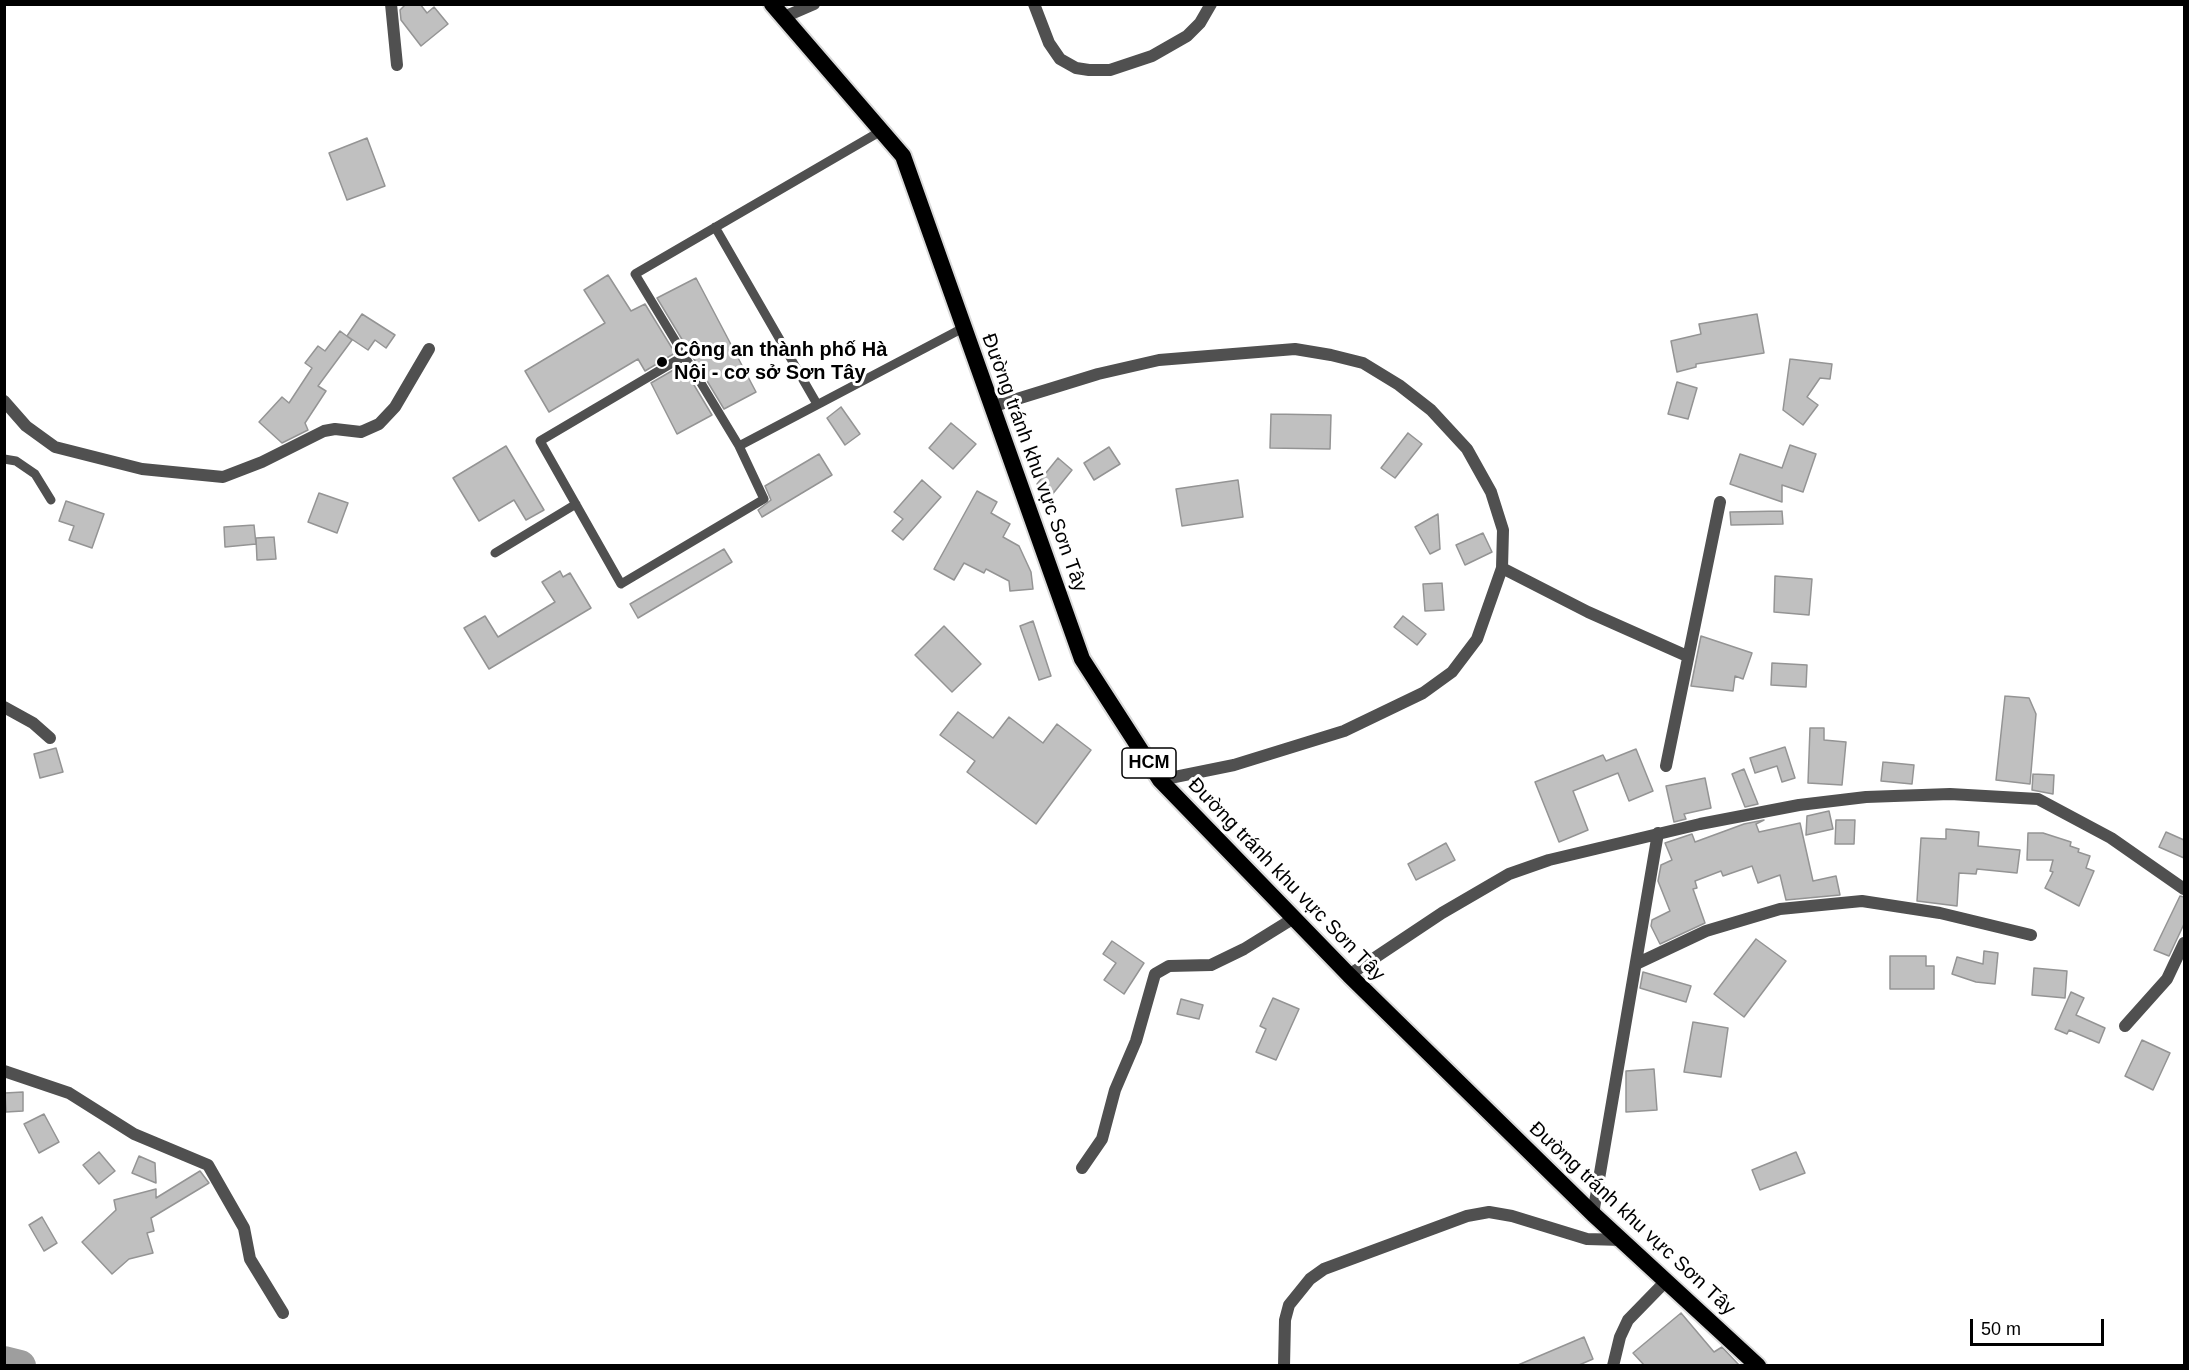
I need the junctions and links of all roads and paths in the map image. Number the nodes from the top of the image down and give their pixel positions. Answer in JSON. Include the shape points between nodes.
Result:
{"nodes":[{"id":1,"x":391,"y":4,"type":"edge"},
{"id":2,"x":772,"y":4,"type":"edge"},
{"id":3,"x":814,"y":4,"type":"edge"},
{"id":4,"x":1034,"y":4,"type":"edge"},
{"id":5,"x":1211,"y":4,"type":"edge"},
{"id":6,"x":784,"y":17,"type":"junction"},
{"id":7,"x":397,"y":65,"type":"dead end"},
{"id":8,"x":881,"y":131,"type":"junction"},
{"id":9,"x":715,"y":227,"type":"junction"},
{"id":10,"x":963,"y":328,"type":"junction"},
{"id":11,"x":429,"y":349,"type":"dead end"},
{"id":12,"x":684,"y":356,"type":"junction"},
{"id":13,"x":4,"y":401,"type":"edge"},
{"id":14,"x":817,"y":404,"type":"junction"},
{"id":15,"x":991,"y":407,"type":"junction"},
{"id":16,"x":739,"y":446,"type":"junction"},
{"id":17,"x":4,"y":459,"type":"edge"},
{"id":18,"x":51,"y":500,"type":"dead end"},
{"id":19,"x":1720,"y":502,"type":"dead end"},
{"id":20,"x":576,"y":504,"type":"junction"},
{"id":21,"x":495,"y":553,"type":"dead end"},
{"id":22,"x":1502,"y":568,"type":"junction"},
{"id":23,"x":1687,"y":656,"type":"junction"},
{"id":24,"x":4,"y":707,"type":"edge"},
{"id":25,"x":50,"y":738,"type":"dead end"},
{"id":26,"x":1666,"y":766,"type":"dead end"},
{"id":27,"x":1160,"y":780,"type":"junction"},
{"id":28,"x":1658,"y":834,"type":"junction"},
{"id":29,"x":2184,"y":889,"type":"edge"},
{"id":30,"x":1294,"y":918,"type":"junction"},
{"id":31,"x":2031,"y":935,"type":"dead end"},
{"id":32,"x":2184,"y":943,"type":"edge"},
{"id":33,"x":1636,"y":964,"type":"junction"},
{"id":34,"x":1349,"y":975,"type":"junction"},
{"id":35,"x":2126,"y":1026,"type":"dead end"},
{"id":36,"x":4,"y":1071,"type":"edge"},
{"id":37,"x":1082,"y":1168,"type":"dead end"},
{"id":38,"x":1593,"y":1214,"type":"junction"},
{"id":39,"x":1622,"y":1240,"type":"junction"},
{"id":40,"x":1666,"y":1281,"type":"junction"},
{"id":41,"x":283,"y":1313,"type":"dead end"},
{"id":42,"x":1284,"y":1365,"type":"edge"},
{"id":43,"x":1613,"y":1365,"type":"edge"},
{"id":44,"x":1758,"y":1365,"type":"edge"}],
"edges":[{"from":1,"to":7,"type":"street"},
{"from":2,"to":6,"type":"highway","name":"Đường tránh khu vực Sơn Tây","number":"HCM"},
{"from":3,"to":6,"type":"street"},
{"from":4,"to":5,"type":"street","via":[[1049,43],[1060,59],[1089,70],[1110,70],[1152,56],[1187,36]]},
{"from":6,"to":8,"type":"highway","name":"Đường tránh khu vực Sơn Tây","number":"HCM"},
{"from":8,"to":9,"type":"lane"},
{"from":8,"to":10,"type":"highway","name":"Đường tránh khu vực Sơn Tây","number":"HCM","via":[[903,156]]},
{"from":9,"to":12,"type":"lane","via":[[635,274]]},
{"from":9,"to":14,"type":"lane"},
{"from":10,"to":14,"type":"lane"},
{"from":10,"to":15,"type":"highway","name":"Đường tránh khu vực Sơn Tây","number":"HCM"},
{"from":11,"to":13,"type":"street","via":[[395,407],[379,424],[361,432],[324,431],[223,477],[142,469],[55,447],[26,426]]},
{"from":12,"to":16,"type":"lane"},
{"from":12,"to":20,"type":"lane","via":[[540,441]]},
{"from":14,"to":16,"type":"lane"},
{"from":15,"to":22,"type":"street","via":[[1159,360],[1295,349],[1363,363],[1431,410],[1467,449],[1491,492],[1503,530]]},
{"from":15,"to":27,"type":"highway","name":"Đường tránh khu vực Sơn Tây","number":"HCM","via":[[1082,659]]},
{"from":16,"to":20,"type":"lane","via":[[764,499],[621,584]]},
{"from":17,"to":18,"type":"lane","via":[[16,461],[35,474]]},
{"from":19,"to":23,"type":"street"},
{"from":20,"to":21,"type":"lane"},
{"from":22,"to":23,"type":"street"},
{"from":22,"to":27,"type":"street","via":[[1477,639],[1452,672],[1423,693],[1322,739],[1234,765]]},
{"from":23,"to":26,"type":"street"},
{"from":24,"to":25,"type":"street","via":[[19,713]]},
{"from":27,"to":30,"type":"highway","name":"Đường tránh khu vực Sơn Tây","number":"HCM"},
{"from":28,"to":29,"type":"street","via":[[1798,805],[1866,797],[2002,795],[2038,800],[2075,817]]},
{"from":28,"to":33,"type":"street"},
{"from":28,"to":34,"type":"street","via":[[1549,860],[1509,874]]},
{"from":30,"to":34,"type":"highway","name":"Đường tránh khu vực Sơn Tây","number":"HCM"},
{"from":30,"to":37,"type":"street","via":[[1211,965],[1169,966],[1155,974],[1136,1041],[1114,1090],[1102,1139]]},
{"from":31,"to":33,"type":"street","via":[[1940,913],[1862,902],[1780,909],[1706,931]]},
{"from":32,"to":35,"type":"street","via":[[2167,979]]},
{"from":33,"to":38,"type":"street"},
{"from":34,"to":38,"type":"highway","name":"Đường tránh khu vực Sơn Tây","number":"HCM"},
{"from":36,"to":41,"type":"street","via":[[69,1094],[134,1134],[208,1166],[244,1228],[250,1259]]},
{"from":38,"to":39,"type":"highway","name":"Đường tránh khu vực Sơn Tây","number":"HCM"},
{"from":39,"to":40,"type":"highway","name":"Đường tránh khu vực Sơn Tây","number":"HCM"},
{"from":39,"to":42,"type":"street","via":[[1587,1239],[1490,1212],[1467,1216],[1324,1269],[1310,1279],[1289,1305]]},
{"from":40,"to":43,"type":"street","via":[[1628,1320]]},
{"from":40,"to":44,"type":"highway","name":"Đường tránh khu vực Sơn Tây","number":"HCM"}]}
